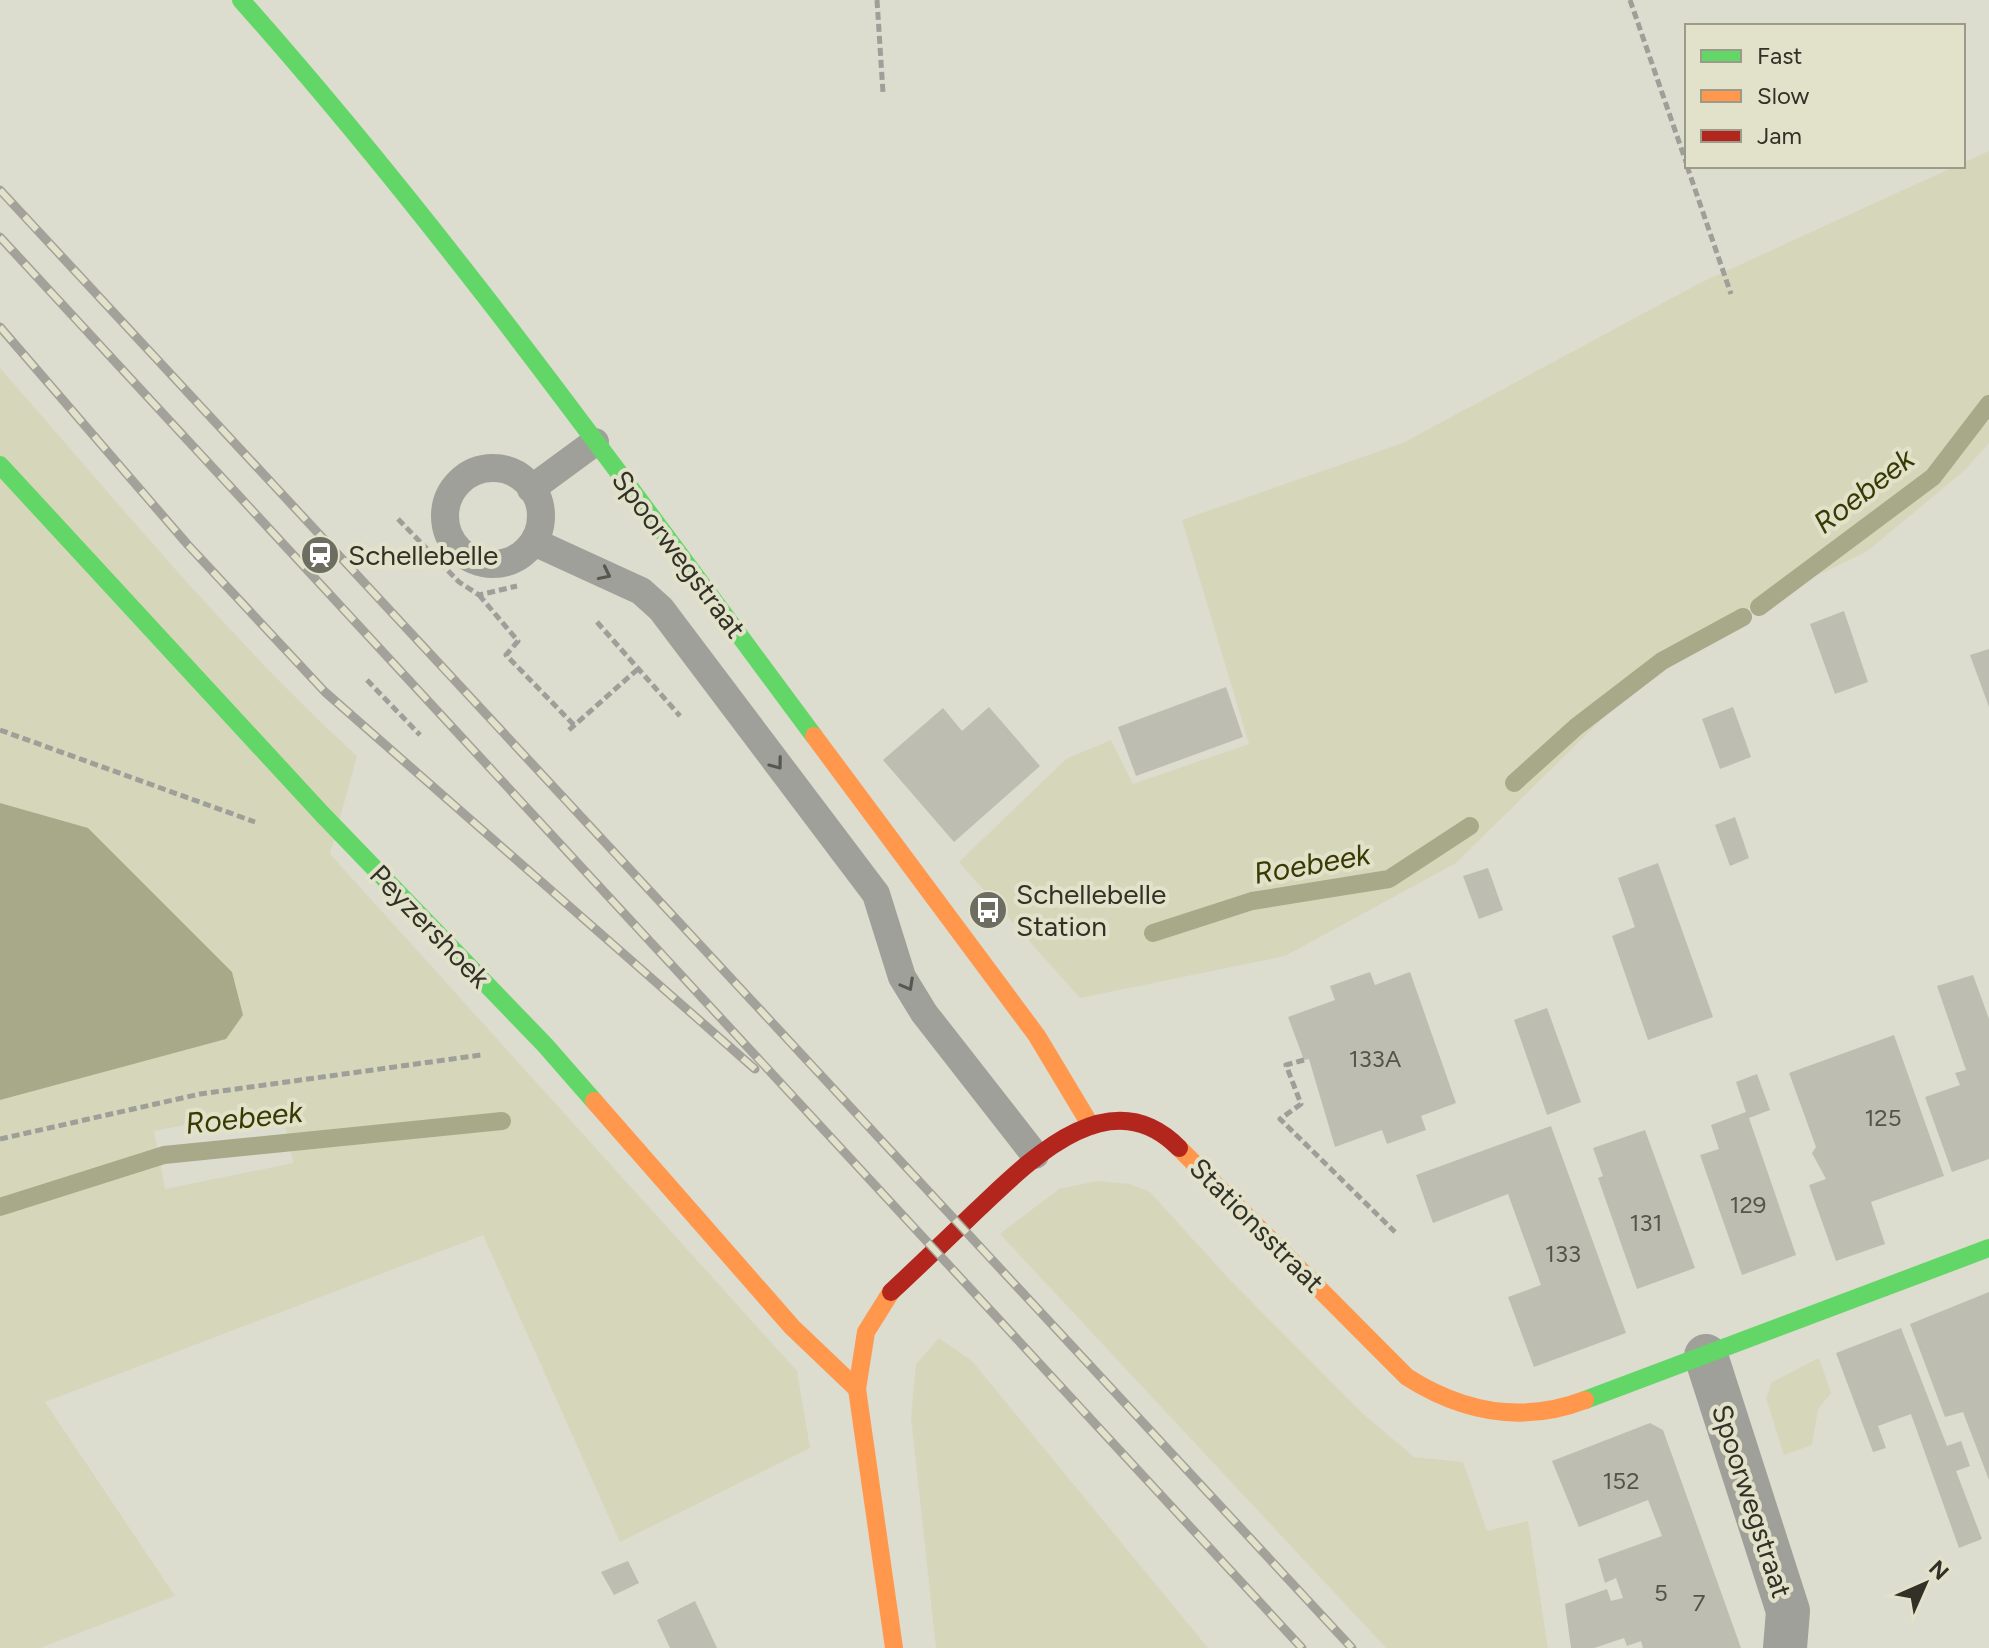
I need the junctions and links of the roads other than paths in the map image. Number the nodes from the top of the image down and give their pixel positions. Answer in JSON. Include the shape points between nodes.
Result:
{"nodes":[{"id":1,"x":241,"y":0,"type":"edge"},
{"id":2,"x":595,"y":442,"type":"junction"},
{"id":3,"x":0,"y":465,"type":"edge"},
{"id":4,"x":531,"y":489,"type":"junction"},
{"id":5,"x":534,"y":542,"type":"junction"},
{"id":6,"x":1091,"y":1126,"type":"junction"},
{"id":7,"x":1035,"y":1155,"type":"junction"},
{"id":8,"x":1989,"y":1248,"type":"edge"},
{"id":9,"x":1706,"y":1356,"type":"junction"},
{"id":10,"x":857,"y":1389,"type":"junction"},
{"id":11,"x":894,"y":1648,"type":"edge"},
{"id":12,"x":1785,"y":1648,"type":"edge"}],
"edges":[{"from":1,"to":2,"type":"street","name":"Spoorwegstraat","via":[[463,264]]},
{"from":2,"to":4,"type":"lane"},
{"from":2,"to":6,"type":"street","name":"Spoorwegstraat","via":[[1037,1036]]},
{"from":3,"to":10,"type":"street","name":"Peyzershoek","via":[[323,815],[545,1045],[792,1327]]},
{"from":4,"to":5,"type":"lane","via":[[541,520]]},
{"from":4,"to":5,"type":"lane","via":[[508,470],[477,470],[453,489],[444,518],[455,546],[482,564],[515,559]]},
{"from":5,"to":7,"type":"lane","one_way":true,"via":[[641,591],[661,609],[876,894],[902,977]]},
{"from":6,"to":7,"type":"street","name":"Stationsstraat"},
{"from":6,"to":9,"type":"street","name":"Stationsstraat","via":[[1122,1121],[1169,1138],[1407,1377],[1466,1408],[1497,1415],[1538,1414]]},
{"from":7,"to":10,"type":"street","name":"Stationsstraat","via":[[891,1292],[866,1332]]},
{"from":8,"to":9,"type":"street","name":"Stationsstraat"},
{"from":9,"to":12,"type":"street","name":"Spoorwegstraat","via":[[1788,1611]]},
{"from":10,"to":11,"type":"street","name":"Stationsstraat"}]}
